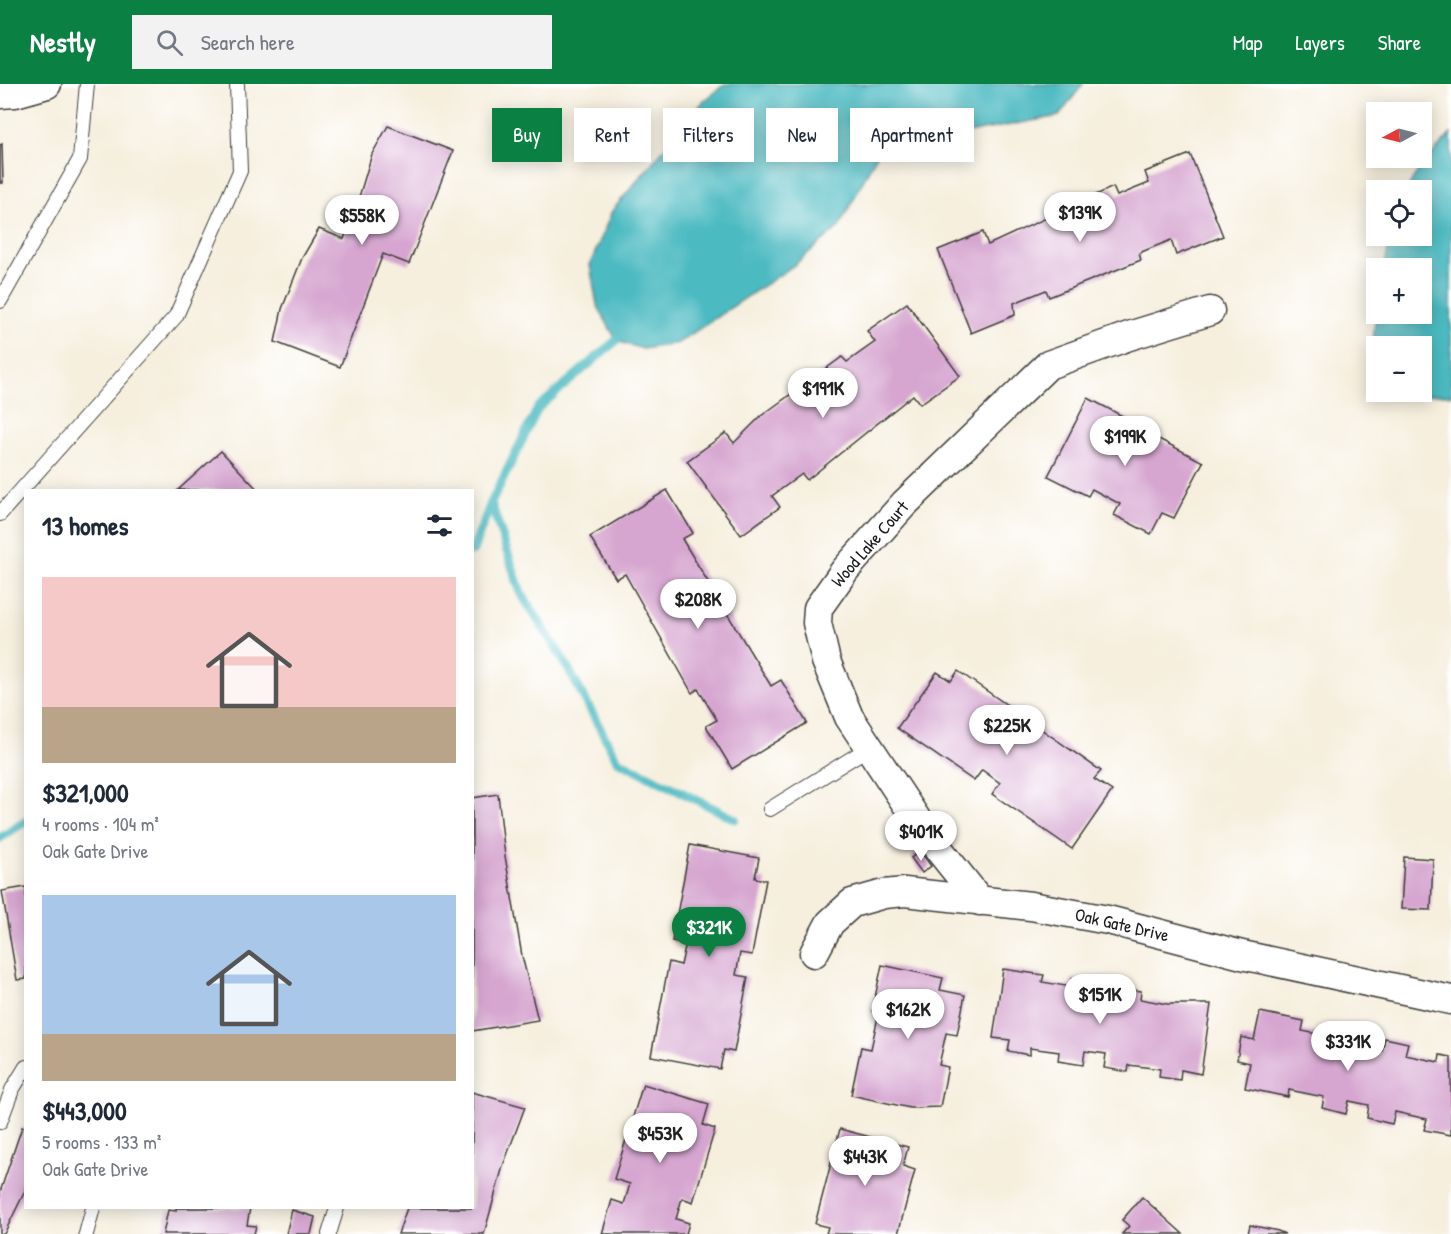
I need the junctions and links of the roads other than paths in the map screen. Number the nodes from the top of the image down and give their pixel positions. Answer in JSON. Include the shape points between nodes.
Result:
{"nodes":[{"id":1,"x":47,"y":84,"type":"edge"},
{"id":2,"x":87,"y":84,"type":"edge"},
{"id":3,"x":237,"y":84,"type":"edge"},
{"id":4,"x":0,"y":94,"type":"edge"},
{"id":5,"x":0,"y":301,"type":"edge"},
{"id":6,"x":1210,"y":311,"type":"dead end"},
{"id":7,"x":0,"y":514,"type":"edge"},
{"id":8,"x":870,"y":747,"type":"junction"},
{"id":9,"x":770,"y":809,"type":"dead end"},
{"id":10,"x":980,"y":901,"type":"junction"},
{"id":11,"x":814,"y":953,"type":"dead end"},
{"id":12,"x":1451,"y":1000,"type":"edge"},
{"id":13,"x":24,"y":1071,"type":"edge"},
{"id":14,"x":0,"y":1122,"type":"edge"},
{"id":15,"x":93,"y":1209,"type":"edge"},
{"id":16,"x":337,"y":1209,"type":"edge"},
{"id":17,"x":86,"y":1234,"type":"edge"},
{"id":18,"x":329,"y":1234,"type":"edge"}],
"edges":[{"from":1,"to":4,"type":"street"},
{"from":2,"to":5,"type":"lane","via":[[80,159]]},
{"from":3,"to":7,"type":"lane","via":[[240,171],[176,316]]},
{"from":6,"to":8,"type":"street","name":"Wood Lake Court","via":[[1048,365],[903,504],[845,570],[818,608],[817,623],[826,661],[849,717]]},
{"from":8,"to":9,"type":"lane"},
{"from":8,"to":10,"type":"street","name":"Wood Lake Court","via":[[925,832]]},
{"from":10,"to":11,"type":"street","name":"Oak Gate Drive","via":[[905,892],[852,903],[830,923]]},
{"from":10,"to":12,"type":"street","name":"Oak Gate Drive","via":[[1108,920],[1242,955]]},
{"from":13,"to":14,"type":"lane"},
{"from":15,"to":17,"type":"lane"},
{"from":16,"to":18,"type":"lane"}]}
